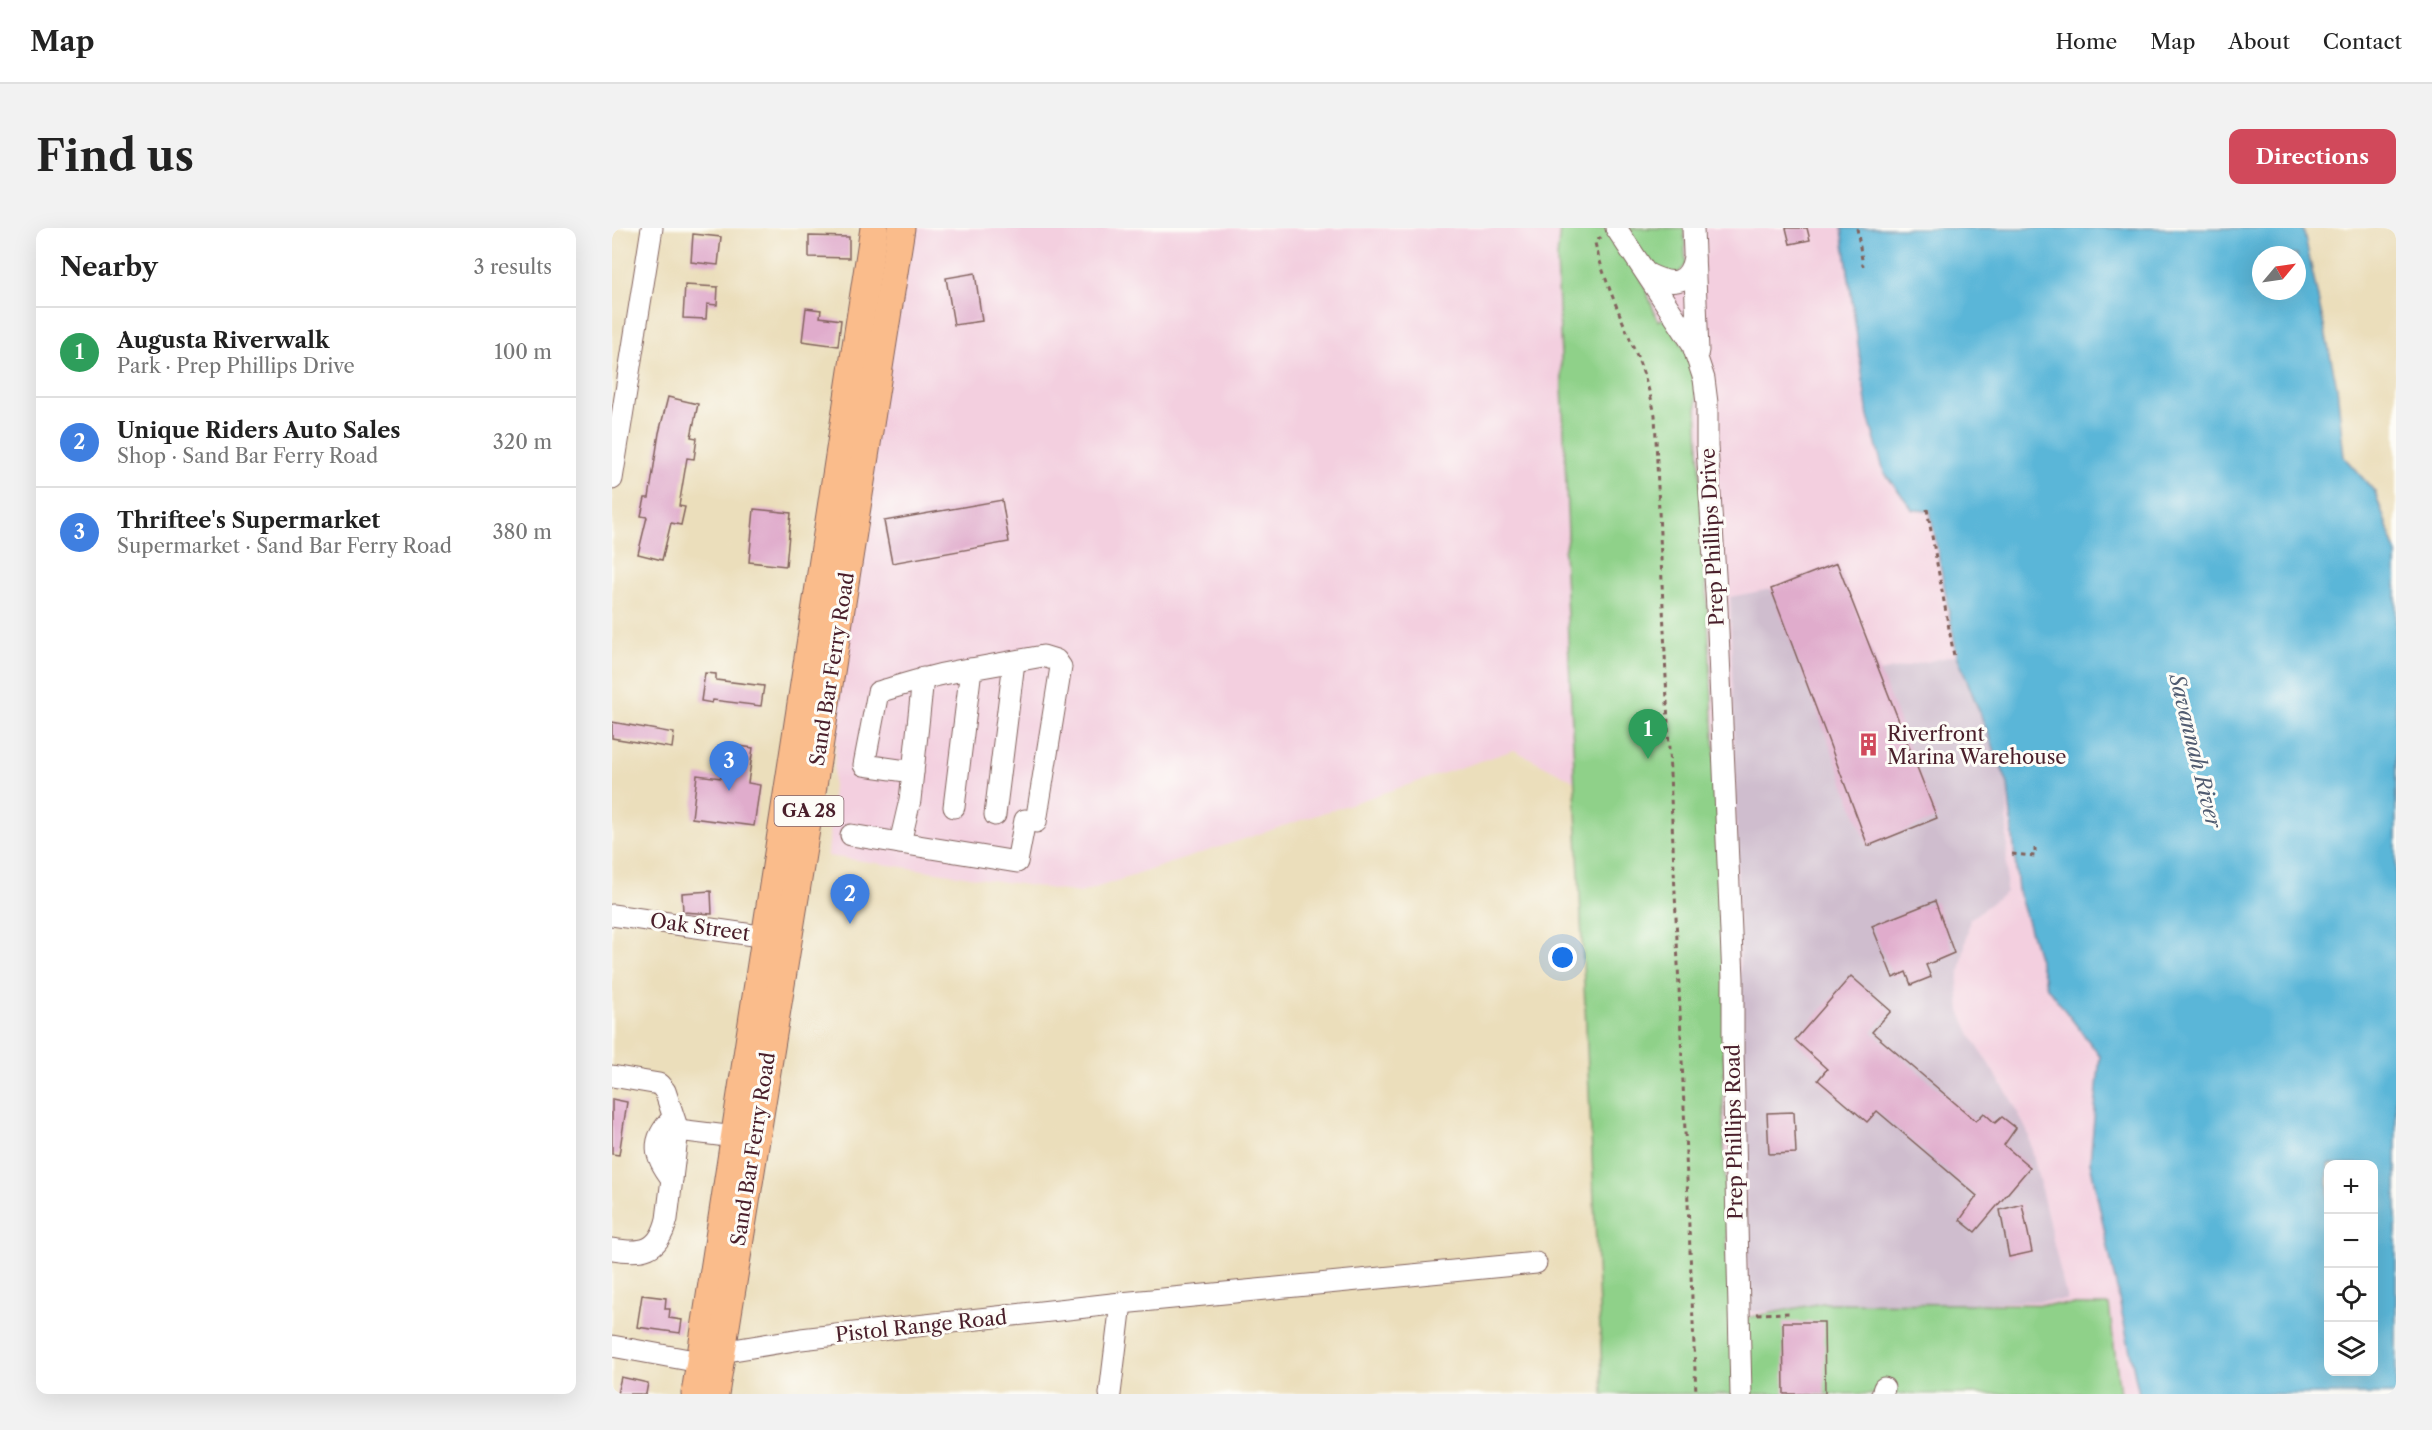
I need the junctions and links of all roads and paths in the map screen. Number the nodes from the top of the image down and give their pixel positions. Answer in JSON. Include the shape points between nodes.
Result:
{"nodes":[{"id":1,"x":652,"y":228,"type":"edge"},
{"id":2,"x":874,"y":228,"type":"edge"},
{"id":3,"x":901,"y":228,"type":"edge"},
{"id":4,"x":1693,"y":228,"type":"edge"},
{"id":5,"x":1857,"y":228,"type":"edge"},
{"id":6,"x":1610,"y":232,"type":"edge"},
{"id":7,"x":1694,"y":254,"type":"junction"},
{"id":8,"x":1863,"y":266,"type":"dead end"},
{"id":9,"x":1648,"y":274,"type":"junction"},
{"id":10,"x":1698,"y":358,"type":"junction"},
{"id":11,"x":612,"y":479,"type":"edge"},
{"id":12,"x":1927,"y":509,"type":"dead end"},
{"id":13,"x":1954,"y":656,"type":"dead end"},
{"id":14,"x":1014,"y":662,"type":"junction"},
{"id":15,"x":971,"y":669,"type":"junction"},
{"id":16,"x":923,"y":678,"type":"junction"},
{"id":17,"x":913,"y":772,"type":"junction"},
{"id":18,"x":801,"y":786,"type":"junction"},
{"id":19,"x":954,"y":807,"type":"dead end"},
{"id":20,"x":995,"y":815,"type":"dead end"},
{"id":21,"x":851,"y":835,"type":"dead end"},
{"id":22,"x":900,"y":843,"type":"junction"},
{"id":23,"x":2035,"y":848,"type":"dead end"},
{"id":24,"x":2012,"y":854,"type":"dead end"},
{"id":25,"x":1728,"y":870,"type":"joint"},
{"id":26,"x":612,"y":915,"type":"edge"},
{"id":27,"x":777,"y":940,"type":"junction"},
{"id":28,"x":612,"y":1076,"type":"edge"},
{"id":29,"x":675,"y":1124,"type":"junction"},
{"id":30,"x":735,"y":1137,"type":"junction"},
{"id":31,"x":612,"y":1249,"type":"edge"},
{"id":32,"x":1536,"y":1263,"type":"dead end"},
{"id":33,"x":1121,"y":1303,"type":"junction"},
{"id":34,"x":1790,"y":1312,"type":"dead end"},
{"id":35,"x":1737,"y":1315,"type":"junction"},
{"id":36,"x":612,"y":1346,"type":"edge"},
{"id":37,"x":711,"y":1357,"type":"junction"},
{"id":38,"x":695,"y":1394,"type":"edge"},
{"id":39,"x":715,"y":1394,"type":"edge"},
{"id":40,"x":1110,"y":1394,"type":"edge"},
{"id":41,"x":1696,"y":1394,"type":"edge"},
{"id":42,"x":1741,"y":1394,"type":"edge"}],
"edges":[{"from":1,"to":11,"type":"street"},
{"from":2,"to":18,"type":"main road","name":"Sand Bar Ferry Road","number":"GA 28"},
{"from":3,"to":18,"type":"main road","name":"Sand Bar Ferry Road","number":"GA 28"},
{"from":4,"to":7,"type":"street"},
{"from":5,"to":8,"type":"path"},
{"from":6,"to":9,"type":"street","name":"Prep Phillips Drive"},
{"from":6,"to":41,"type":"path","via":[[1594,243],[1649,388],[1654,415]]},
{"from":7,"to":9,"type":"street","via":[[1688,274],[1679,281],[1663,282]]},
{"from":7,"to":10,"type":"street"},
{"from":9,"to":10,"type":"street","name":"Prep Phillips Drive"},
{"from":10,"to":25,"type":"street","name":"Prep Phillips Drive","via":[[1707,403]]},
{"from":12,"to":13,"type":"path"},
{"from":14,"to":15,"type":"street"},
{"from":14,"to":20,"type":"street"},
{"from":14,"to":22,"type":"street","via":[[1043,656],[1056,660],[1061,667],[1031,821],[1017,862]]},
{"from":15,"to":16,"type":"street"},
{"from":15,"to":19,"type":"street"},
{"from":16,"to":17,"type":"street"},
{"from":16,"to":17,"type":"street","via":[[878,692],[864,765]]},
{"from":17,"to":22,"type":"street"},
{"from":18,"to":27,"type":"main road","name":"Sand Bar Ferry Road","number":"GA 28"},
{"from":21,"to":22,"type":"street"},
{"from":23,"to":24,"type":"path","via":[[2035,856]]},
{"from":25,"to":35,"type":"street","name":"Prep Phillips Road"},
{"from":26,"to":27,"type":"street","name":"Oak Street"},
{"from":27,"to":30,"type":"main road","name":"Sand Bar Ferry Road","number":"GA 28"},
{"from":27,"to":37,"type":"main road","name":"Sand Bar Ferry Road","number":"GA 28"},
{"from":28,"to":29,"type":"street","via":[[659,1084]]},
{"from":29,"to":30,"type":"street"},
{"from":29,"to":31,"type":"street","via":[[664,1233],[645,1250]]},
{"from":30,"to":37,"type":"main road","name":"Sand Bar Ferry Road","number":"GA 28"},
{"from":32,"to":33,"type":"street","name":"Pistol Range Road"},
{"from":33,"to":37,"type":"street","name":"Pistol Range Road","via":[[801,1339]]},
{"from":33,"to":40,"type":"street"},
{"from":34,"to":35,"type":"path"},
{"from":35,"to":42,"type":"street","name":"Prep Phillips Road"},
{"from":36,"to":37,"type":"street","name":"Pistol Range Road"},
{"from":37,"to":38,"type":"main road","name":"Sand Bar Ferry Road","number":"GA 28"},
{"from":37,"to":39,"type":"main road","name":"Sand Bar Ferry Road","number":"GA 28"}]}
